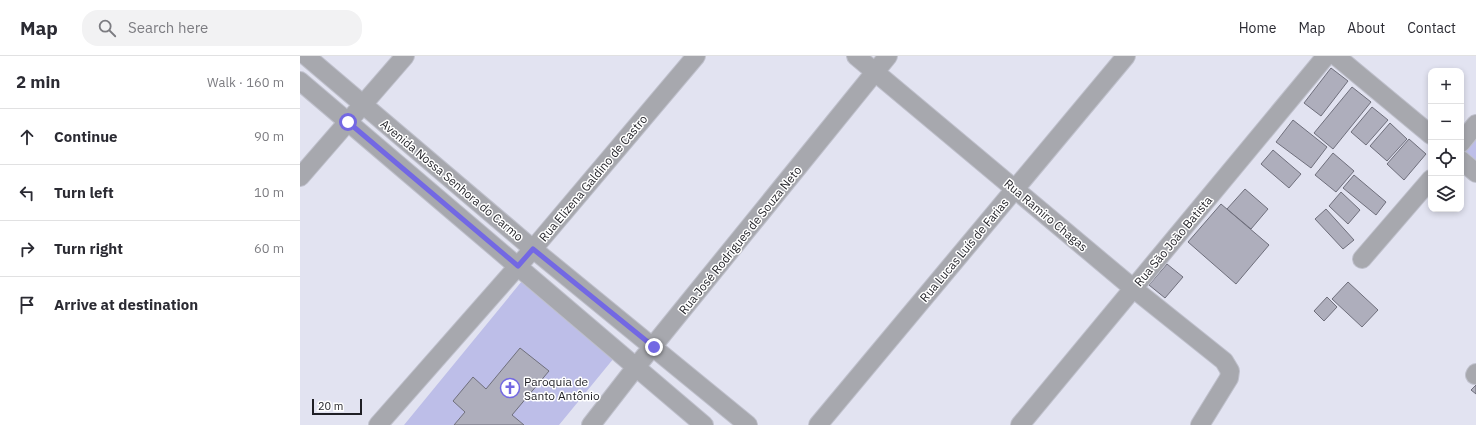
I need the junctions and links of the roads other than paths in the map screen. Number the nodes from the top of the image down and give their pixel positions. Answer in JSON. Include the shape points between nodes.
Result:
{"nodes":[{"id":1,"x":306,"y":56,"type":"edge"},
{"id":2,"x":405,"y":56,"type":"edge"},
{"id":3,"x":696,"y":56,"type":"edge"},
{"id":4,"x":856,"y":56,"type":"edge"},
{"id":5,"x":888,"y":56,"type":"edge"},
{"id":6,"x":1126,"y":56,"type":"edge"},
{"id":7,"x":1326,"y":56,"type":"edge"},
{"id":8,"x":1336,"y":56,"type":"edge"},
{"id":9,"x":875,"y":72,"type":"junction"},
{"id":10,"x":300,"y":81,"type":"edge"},
{"id":11,"x":363,"y":104,"type":"junction"},
{"id":12,"x":348,"y":122,"type":"junction"},
{"id":13,"x":1476,"y":124,"type":"edge"},
{"id":14,"x":1428,"y":133,"type":"edge"},
{"id":15,"x":1463,"y":140,"type":"edge"},
{"id":16,"x":1464,"y":163,"type":"edge"},
{"id":17,"x":1476,"y":173,"type":"edge"},
{"id":18,"x":300,"y":177,"type":"edge"},
{"id":19,"x":1428,"y":182,"type":"edge"},
{"id":20,"x":1015,"y":189,"type":"junction"},
{"id":21,"x":533,"y":249,"type":"junction"},
{"id":22,"x":1362,"y":259,"type":"dead end"},
{"id":23,"x":518,"y":266,"type":"junction"},
{"id":24,"x":1134,"y":289,"type":"junction"},
{"id":25,"x":654,"y":347,"type":"junction"},
{"id":26,"x":636,"y":367,"type":"junction"},
{"id":27,"x":378,"y":425,"type":"edge"},
{"id":28,"x":591,"y":425,"type":"edge"},
{"id":29,"x":704,"y":425,"type":"edge"},
{"id":30,"x":748,"y":425,"type":"edge"},
{"id":31,"x":818,"y":425,"type":"edge"},
{"id":32,"x":1020,"y":425,"type":"edge"},
{"id":33,"x":1200,"y":425,"type":"edge"}],
"edges":[{"from":1,"to":11,"type":"street","name":"Avenida Nossa Senhora do Carmo"},
{"from":2,"to":11,"type":"street"},
{"from":3,"to":21,"type":"street","name":"Rua Elizena Galdino de Castro"},
{"from":4,"to":9,"type":"street","name":"Rua Ramiro Chagas"},
{"from":5,"to":9,"type":"street","name":"Rua José Rodrigues de Souza Neto"},
{"from":6,"to":20,"type":"street","name":"Rua Lucas Luís de Farias"},
{"from":7,"to":24,"type":"street","name":"Rua São João Batista"},
{"from":8,"to":14,"type":"street"},
{"from":9,"to":20,"type":"street","name":"Rua Ramiro Chagas"},
{"from":9,"to":25,"type":"street","name":"Rua José Rodrigues de Souza Neto"},
{"from":10,"to":12,"type":"street","name":"Avenida Nossa Senhora do Carmo"},
{"from":11,"to":12,"type":"street"},
{"from":11,"to":21,"type":"street","name":"Avenida Nossa Senhora do Carmo"},
{"from":12,"to":18,"type":"street"},
{"from":12,"to":23,"type":"street","name":"Avenida Nossa Senhora do Carmo"},
{"from":13,"to":15,"type":"street"},
{"from":16,"to":17,"type":"street"},
{"from":19,"to":22,"type":"street"},
{"from":20,"to":24,"type":"street","name":"Rua Ramiro Chagas"},
{"from":20,"to":31,"type":"street","name":"Rua Lucas Luís de Farias"},
{"from":21,"to":23,"type":"street","name":"Rua Elizena Galdino de Castro"},
{"from":21,"to":25,"type":"street","name":"Avenida Nossa Senhora do Carmo"},
{"from":23,"to":26,"type":"street","name":"Avenida Nossa Senhora do Carmo"},
{"from":23,"to":27,"type":"street","name":"Rua Elizena Galdino de Castro"},
{"from":24,"to":32,"type":"street","name":"Rua São João Batista"},
{"from":24,"to":33,"type":"street","name":"Rua Ramiro Chagas","via":[[1224,361],[1230,371],[1229,378]]},
{"from":25,"to":26,"type":"street","name":"Rua José Rodrigues de Souza Neto"},
{"from":25,"to":30,"type":"street","name":"Avenida Nossa Senhora do Carmo"},
{"from":26,"to":28,"type":"street","name":"Rua José Rodrigues de Souza Neto"},
{"from":26,"to":29,"type":"street","name":"Avenida Nossa Senhora do Carmo"}]}
